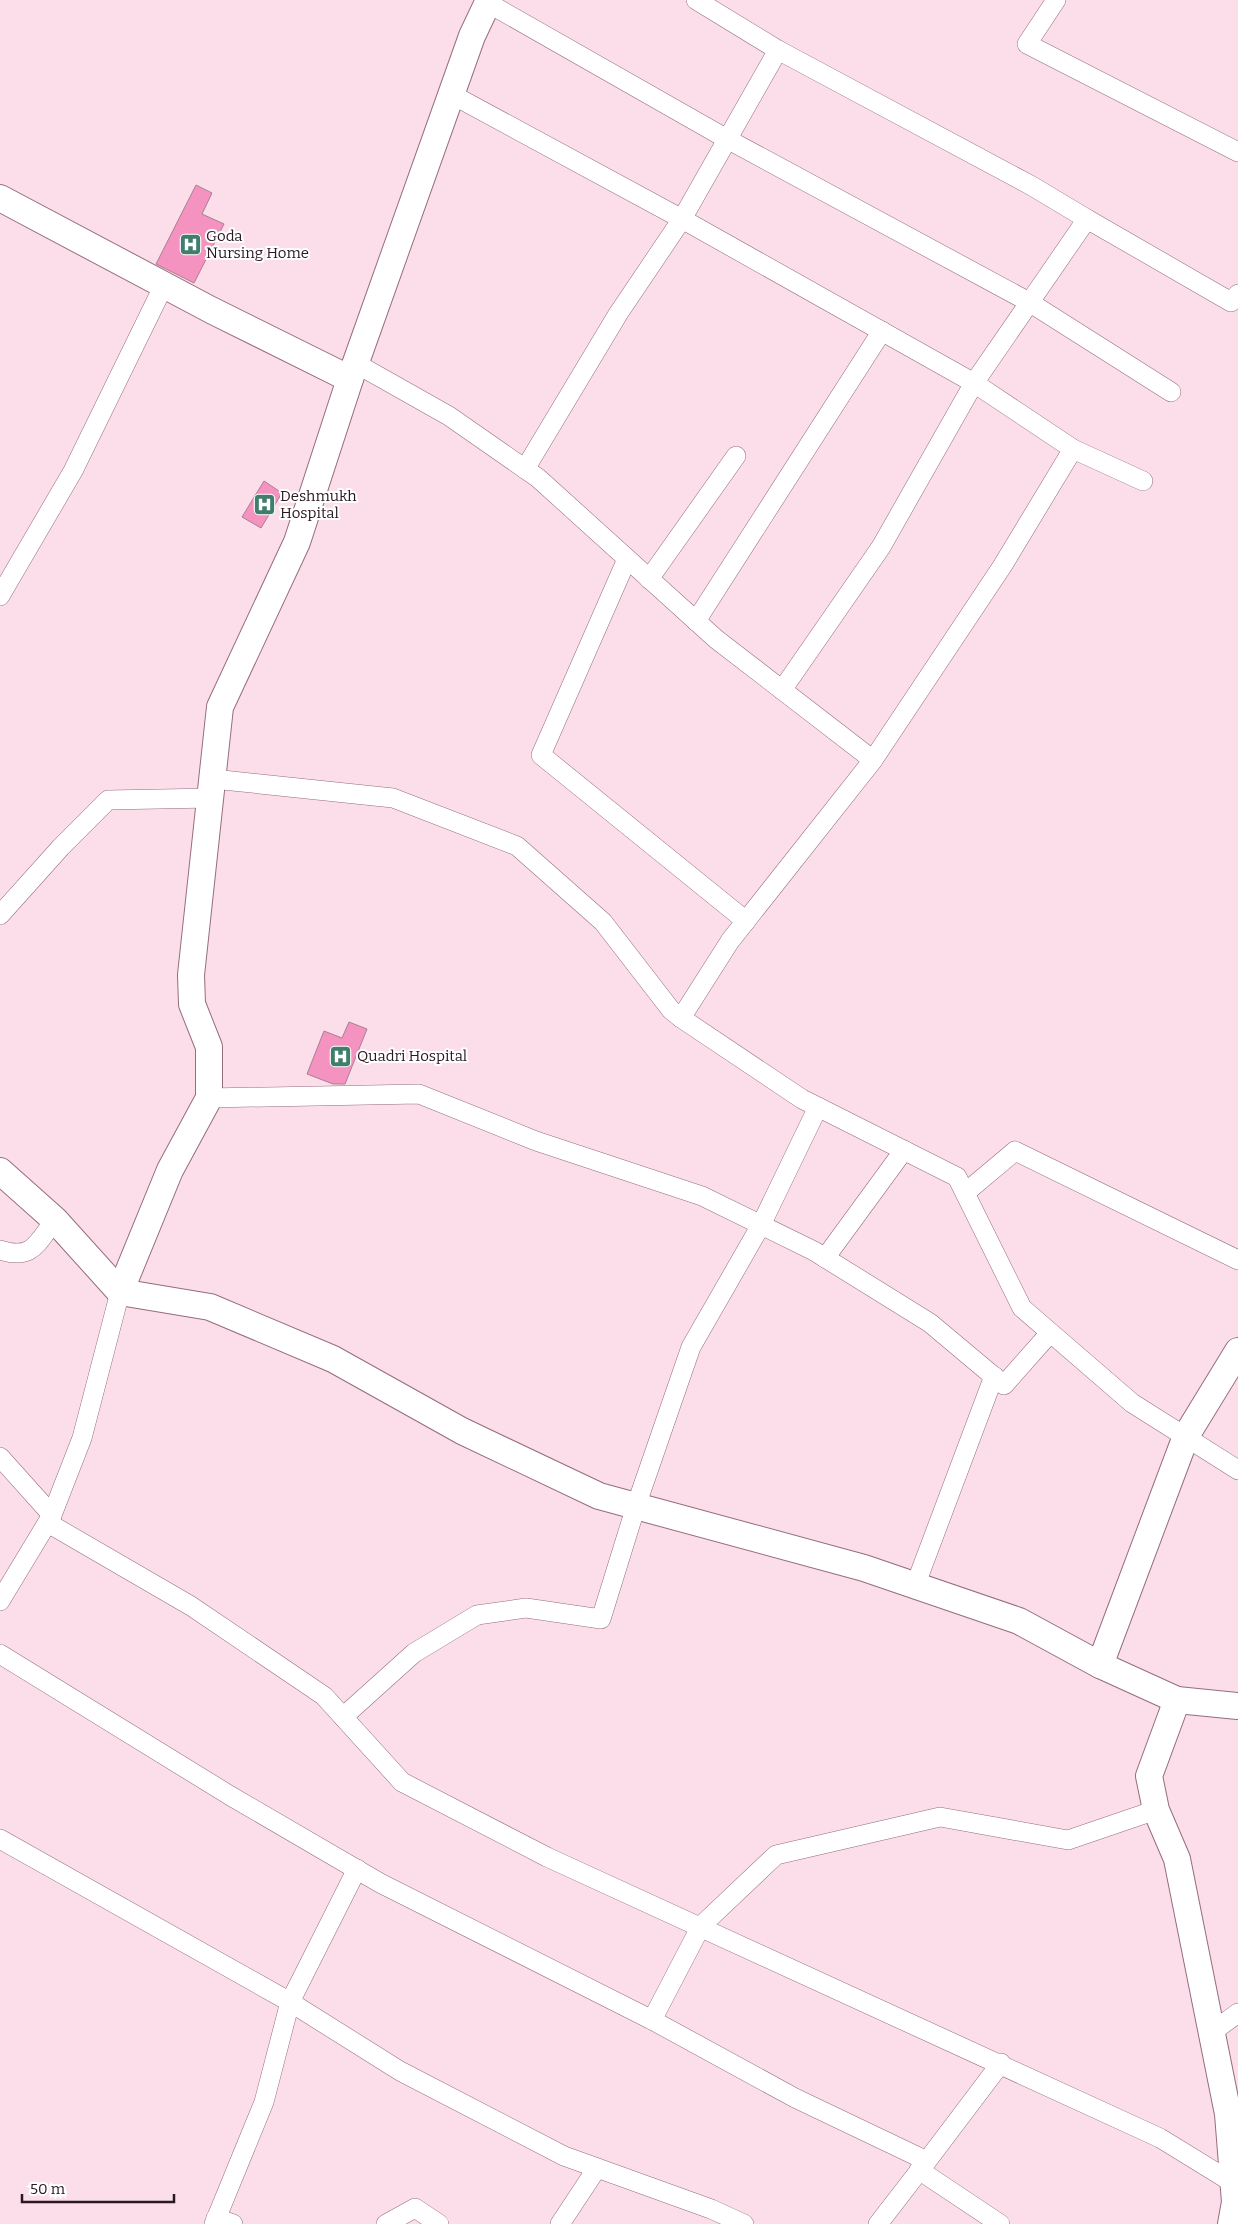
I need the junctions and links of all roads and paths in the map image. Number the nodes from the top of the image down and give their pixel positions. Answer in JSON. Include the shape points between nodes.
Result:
{"nodes":[{"id":1,"x":696,"y":0,"type":"edge"},
{"id":2,"x":1056,"y":0,"type":"edge"},
{"id":3,"x":488,"y":1,"type":"edge"},
{"id":4,"x":778,"y":50,"type":"junction"},
{"id":5,"x":451,"y":94,"type":"junction"},
{"id":6,"x":727,"y":139,"type":"junction"},
{"id":7,"x":1238,"y":152,"type":"edge"},
{"id":8,"x":0,"y":198,"type":"edge"},
{"id":9,"x":682,"y":219,"type":"junction"},
{"id":10,"x":1087,"y":219,"type":"junction"},
{"id":11,"x":164,"y":285,"type":"junction"},
{"id":12,"x":1238,"y":294,"type":"edge"},
{"id":13,"x":1029,"y":302,"type":"junction"},
{"id":14,"x":882,"y":331,"type":"junction"},
{"id":15,"x":353,"y":371,"type":"junction"},
{"id":16,"x":974,"y":383,"type":"junction"},
{"id":17,"x":1171,"y":392,"type":"dead end"},
{"id":18,"x":1073,"y":449,"type":"junction"},
{"id":19,"x":736,"y":456,"type":"dead end"},
{"id":20,"x":525,"y":469,"type":"junction"},
{"id":21,"x":1143,"y":481,"type":"dead end"},
{"id":22,"x":627,"y":559,"type":"junction"},
{"id":23,"x":649,"y":579,"type":"junction"},
{"id":24,"x":0,"y":596,"type":"edge"},
{"id":25,"x":696,"y":621,"type":"junction"},
{"id":26,"x":782,"y":690,"type":"junction"},
{"id":27,"x":873,"y":760,"type":"junction"},
{"id":28,"x":212,"y":788,"type":"junction"},
{"id":29,"x":0,"y":916,"type":"edge"},
{"id":30,"x":746,"y":921,"type":"junction"},
{"id":31,"x":681,"y":1018,"type":"junction"},
{"id":32,"x":209,"y":1098,"type":"junction"},
{"id":33,"x":818,"y":1107,"type":"junction"},
{"id":34,"x":904,"y":1150,"type":"junction"},
{"id":35,"x":0,"y":1171,"type":"edge"},
{"id":36,"x":965,"y":1193,"type":"junction"},
{"id":37,"x":55,"y":1220,"type":"junction"},
{"id":38,"x":760,"y":1225,"type":"junction"},
{"id":39,"x":0,"y":1250,"type":"edge"},
{"id":40,"x":824,"y":1258,"type":"junction"},
{"id":41,"x":1238,"y":1260,"type":"edge"},
{"id":42,"x":120,"y":1292,"type":"junction"},
{"id":43,"x":1050,"y":1333,"type":"junction"},
{"id":44,"x":1238,"y":1351,"type":"edge"},
{"id":45,"x":994,"y":1376,"type":"junction"},
{"id":46,"x":1186,"y":1436,"type":"junction"},
{"id":47,"x":0,"y":1457,"type":"edge"},
{"id":48,"x":1238,"y":1470,"type":"edge"},
{"id":49,"x":636,"y":1506,"type":"junction"},
{"id":50,"x":50,"y":1519,"type":"junction"},
{"id":51,"x":915,"y":1586,"type":"junction"},
{"id":52,"x":0,"y":1601,"type":"edge"},
{"id":53,"x":0,"y":1654,"type":"edge"},
{"id":54,"x":1100,"y":1665,"type":"junction"},
{"id":55,"x":1176,"y":1700,"type":"junction"},
{"id":56,"x":1238,"y":1706,"type":"edge"},
{"id":57,"x":343,"y":1717,"type":"junction"},
{"id":58,"x":1156,"y":1810,"type":"junction"},
{"id":59,"x":0,"y":1839,"type":"edge"},
{"id":60,"x":357,"y":1869,"type":"junction"},
{"id":61,"x":701,"y":1926,"type":"junction"},
{"id":62,"x":290,"y":2002,"type":"junction"},
{"id":63,"x":1238,"y":2013,"type":"edge"},
{"id":64,"x":652,"y":2020,"type":"junction"},
{"id":65,"x":1212,"y":2032,"type":"junction"},
{"id":66,"x":1001,"y":2064,"type":"junction"},
{"id":67,"x":923,"y":2166,"type":"junction"},
{"id":68,"x":597,"y":2168,"type":"junction"},
{"id":69,"x":1236,"y":2184,"type":"edge"},
{"id":70,"x":221,"y":2222,"type":"edge"},
{"id":71,"x":880,"y":2223,"type":"edge"},
{"id":72,"x":386,"y":2224,"type":"edge"},
{"id":73,"x":439,"y":2224,"type":"edge"},
{"id":74,"x":560,"y":2224,"type":"edge"},
{"id":75,"x":744,"y":2224,"type":"edge"},
{"id":76,"x":1000,"y":2224,"type":"edge"},
{"id":77,"x":1231,"y":2224,"type":"edge"}],
"edges":[{"from":1,"to":4,"type":"street"},
{"from":2,"to":7,"type":"street","via":[[1027,44]]},
{"from":3,"to":5,"type":"main road"},
{"from":3,"to":6,"type":"street"},
{"from":4,"to":6,"type":"street"},
{"from":4,"to":10,"type":"street","via":[[1032,186]]},
{"from":5,"to":9,"type":"street"},
{"from":5,"to":15,"type":"main road"},
{"from":6,"to":9,"type":"street"},
{"from":6,"to":13,"type":"street"},
{"from":8,"to":11,"type":"main road"},
{"from":9,"to":14,"type":"street"},
{"from":9,"to":20,"type":"street","via":[[618,314]]},
{"from":10,"to":12,"type":"street","via":[[1230,302]]},
{"from":10,"to":13,"type":"street"},
{"from":11,"to":15,"type":"main road"},
{"from":11,"to":24,"type":"street","via":[[73,471]]},
{"from":13,"to":16,"type":"street"},
{"from":13,"to":17,"type":"street"},
{"from":14,"to":16,"type":"street"},
{"from":14,"to":25,"type":"street"},
{"from":15,"to":20,"type":"street","via":[[449,416]]},
{"from":15,"to":28,"type":"main road","via":[[297,542],[220,707]]},
{"from":16,"to":18,"type":"street"},
{"from":16,"to":26,"type":"street","via":[[881,547]]},
{"from":18,"to":21,"type":"street"},
{"from":18,"to":27,"type":"street","via":[[998,573]]},
{"from":19,"to":23,"type":"street"},
{"from":20,"to":22,"type":"street"},
{"from":22,"to":23,"type":"street"},
{"from":22,"to":30,"type":"street","via":[[541,755]]},
{"from":23,"to":25,"type":"street"},
{"from":25,"to":26,"type":"street"},
{"from":26,"to":27,"type":"street"},
{"from":27,"to":30,"type":"street"},
{"from":28,"to":29,"type":"street","via":[[108,800]]},
{"from":28,"to":31,"type":"street","via":[[393,798],[517,846],[603,922],[671,1010]]},
{"from":28,"to":32,"type":"main road","via":[[191,975],[192,1004],[209,1048]]},
{"from":30,"to":31,"type":"street"},
{"from":31,"to":33,"type":"street"},
{"from":32,"to":38,"type":"street","via":[[419,1094],[536,1141],[702,1196]]},
{"from":32,"to":42,"type":"main road","via":[[170,1170]]},
{"from":33,"to":34,"type":"street"},
{"from":33,"to":38,"type":"street"},
{"from":34,"to":36,"type":"street","via":[[957,1177]]},
{"from":34,"to":40,"type":"street"},
{"from":35,"to":37,"type":"main road"},
{"from":36,"to":41,"type":"street","via":[[1015,1151]]},
{"from":36,"to":43,"type":"street","via":[[1022,1308]]},
{"from":37,"to":39,"type":"street","via":[[24,1254]]},
{"from":37,"to":42,"type":"main road"},
{"from":38,"to":40,"type":"street"},
{"from":38,"to":49,"type":"street","via":[[691,1346]]},
{"from":40,"to":45,"type":"street","via":[[930,1323]]},
{"from":42,"to":49,"type":"main road","via":[[210,1307],[333,1359],[462,1431],[599,1496]]},
{"from":42,"to":50,"type":"street","via":[[82,1438]]},
{"from":43,"to":45,"type":"street","via":[[1004,1385]]},
{"from":43,"to":46,"type":"street","via":[[1132,1403]]},
{"from":44,"to":46,"type":"main road"},
{"from":45,"to":51,"type":"street"},
{"from":46,"to":48,"type":"street"},
{"from":46,"to":54,"type":"main road"},
{"from":47,"to":50,"type":"street"},
{"from":49,"to":51,"type":"main road","via":[[864,1568]]},
{"from":49,"to":57,"type":"street","via":[[601,1619],[526,1608],[477,1615],[414,1653]]},
{"from":50,"to":52,"type":"street"},
{"from":50,"to":57,"type":"street","via":[[191,1606],[324,1696]]},
{"from":51,"to":54,"type":"main road","via":[[1019,1621]]},
{"from":53,"to":60,"type":"street"},
{"from":54,"to":55,"type":"main road"},
{"from":55,"to":56,"type":"main road"},
{"from":55,"to":58,"type":"main road","via":[[1149,1776]]},
{"from":57,"to":61,"type":"street","via":[[402,1782],[547,1857]]},
{"from":58,"to":61,"type":"street","via":[[1068,1840],[940,1817],[776,1855]]},
{"from":58,"to":65,"type":"main road","via":[[1177,1859]]},
{"from":59,"to":62,"type":"street"},
{"from":60,"to":62,"type":"street"},
{"from":60,"to":64,"type":"street"},
{"from":61,"to":64,"type":"street"},
{"from":61,"to":66,"type":"street"},
{"from":62,"to":68,"type":"street","via":[[400,2071],[564,2156]]},
{"from":62,"to":70,"type":"street","via":[[264,2102]]},
{"from":63,"to":65,"type":"street"},
{"from":64,"to":67,"type":"street"},
{"from":65,"to":69,"type":"main road","via":[[1228,2114]]},
{"from":66,"to":67,"type":"street"},
{"from":66,"to":69,"type":"street","via":[[1160,2138]]},
{"from":67,"to":71,"type":"street"},
{"from":67,"to":76,"type":"street"},
{"from":68,"to":74,"type":"street"},
{"from":68,"to":75,"type":"street"},
{"from":69,"to":77,"type":"main road"},
{"from":72,"to":73,"type":"street","via":[[415,2208]]}]}
